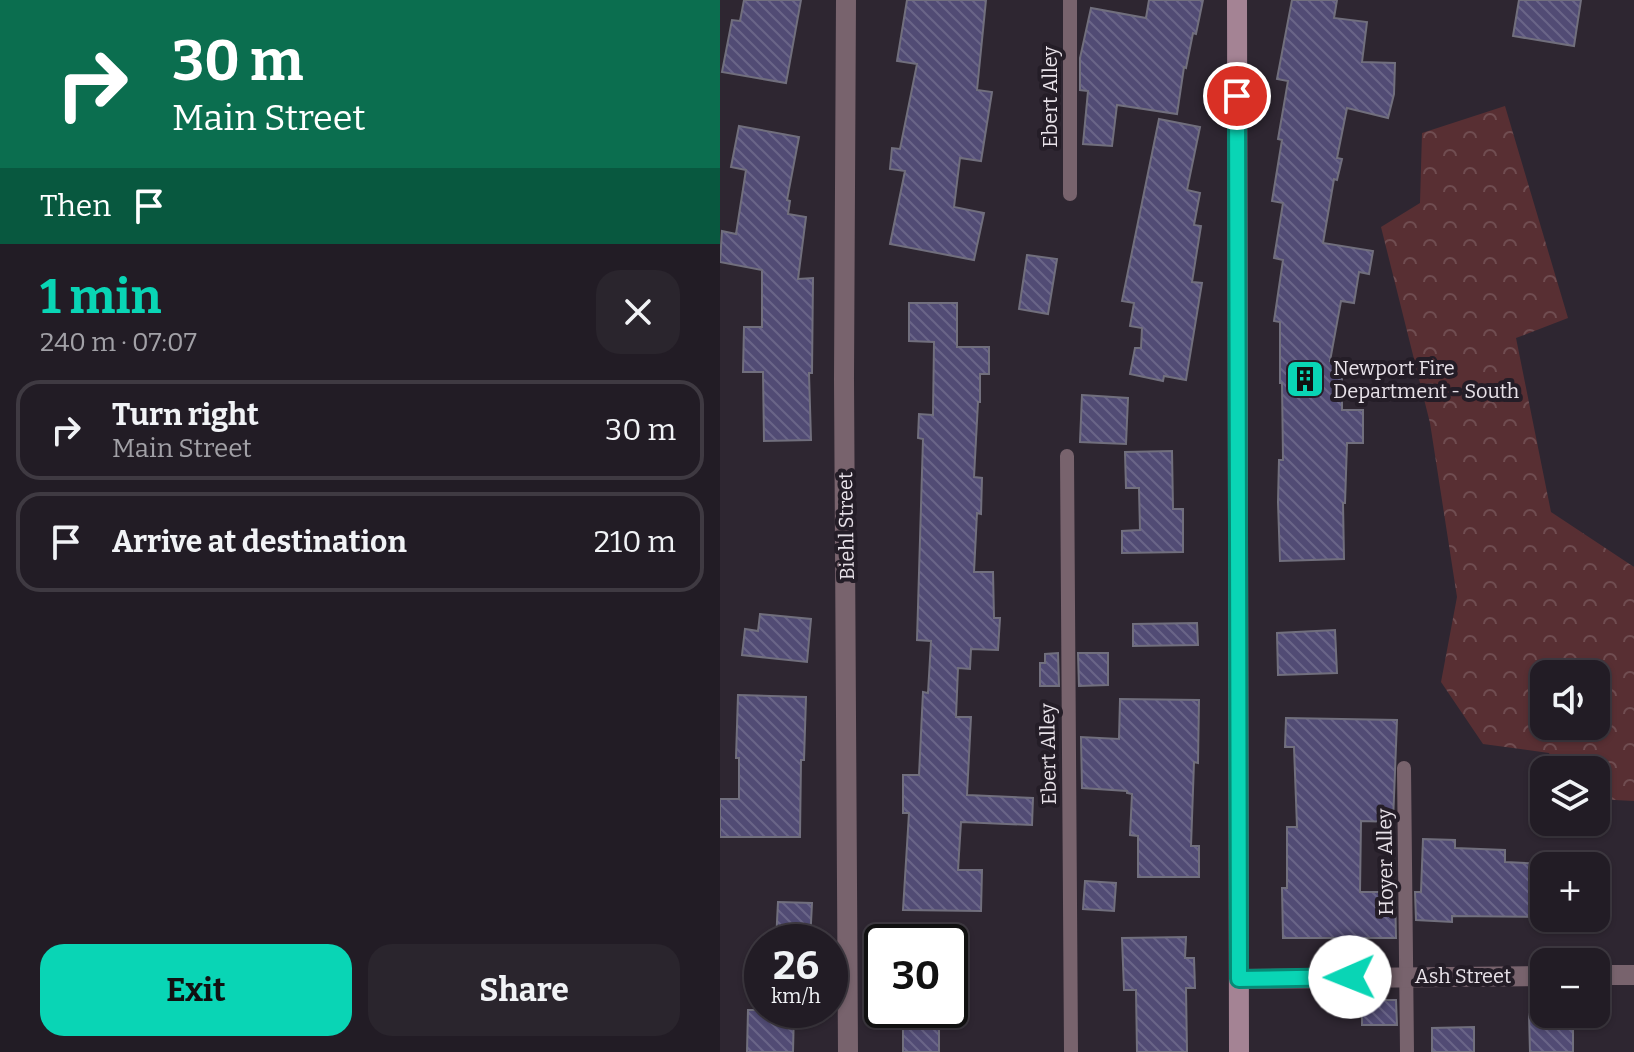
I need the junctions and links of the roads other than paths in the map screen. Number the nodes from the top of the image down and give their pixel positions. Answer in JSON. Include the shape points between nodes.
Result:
{"nodes":[{"id":1,"x":846,"y":0,"type":"edge"},
{"id":2,"x":1070,"y":0,"type":"edge"},
{"id":3,"x":1237,"y":0,"type":"edge"},
{"id":4,"x":1070,"y":194,"type":"dead end"},
{"id":5,"x":1067,"y":456,"type":"dead end"},
{"id":6,"x":1404,"y":768,"type":"dead end"},
{"id":7,"x":1610,"y":975,"type":"edge"},
{"id":8,"x":1634,"y":975,"type":"edge"},
{"id":9,"x":1406,"y":976,"type":"junction"},
{"id":10,"x":1530,"y":976,"type":"edge"},
{"id":11,"x":1239,"y":979,"type":"junction"},
{"id":12,"x":848,"y":1052,"type":"edge"},
{"id":13,"x":1071,"y":1052,"type":"edge"},
{"id":14,"x":1239,"y":1052,"type":"edge"},
{"id":15,"x":1407,"y":1052,"type":"edge"}],
"edges":[{"from":1,"to":12,"type":"street","name":"Biehl Street"},
{"from":2,"to":4,"type":"lane","name":"Ebert Alley"},
{"from":3,"to":11,"type":"street"},
{"from":5,"to":13,"type":"lane","name":"Ebert Alley"},
{"from":6,"to":9,"type":"lane","name":"Hoyer Alley"},
{"from":7,"to":8,"type":"street"},
{"from":9,"to":10,"type":"street","name":"Ash Street"},
{"from":9,"to":11,"type":"street","name":"Ash Street"},
{"from":9,"to":15,"type":"lane","name":"Hoyer Alley"},
{"from":11,"to":14,"type":"street"}]}
